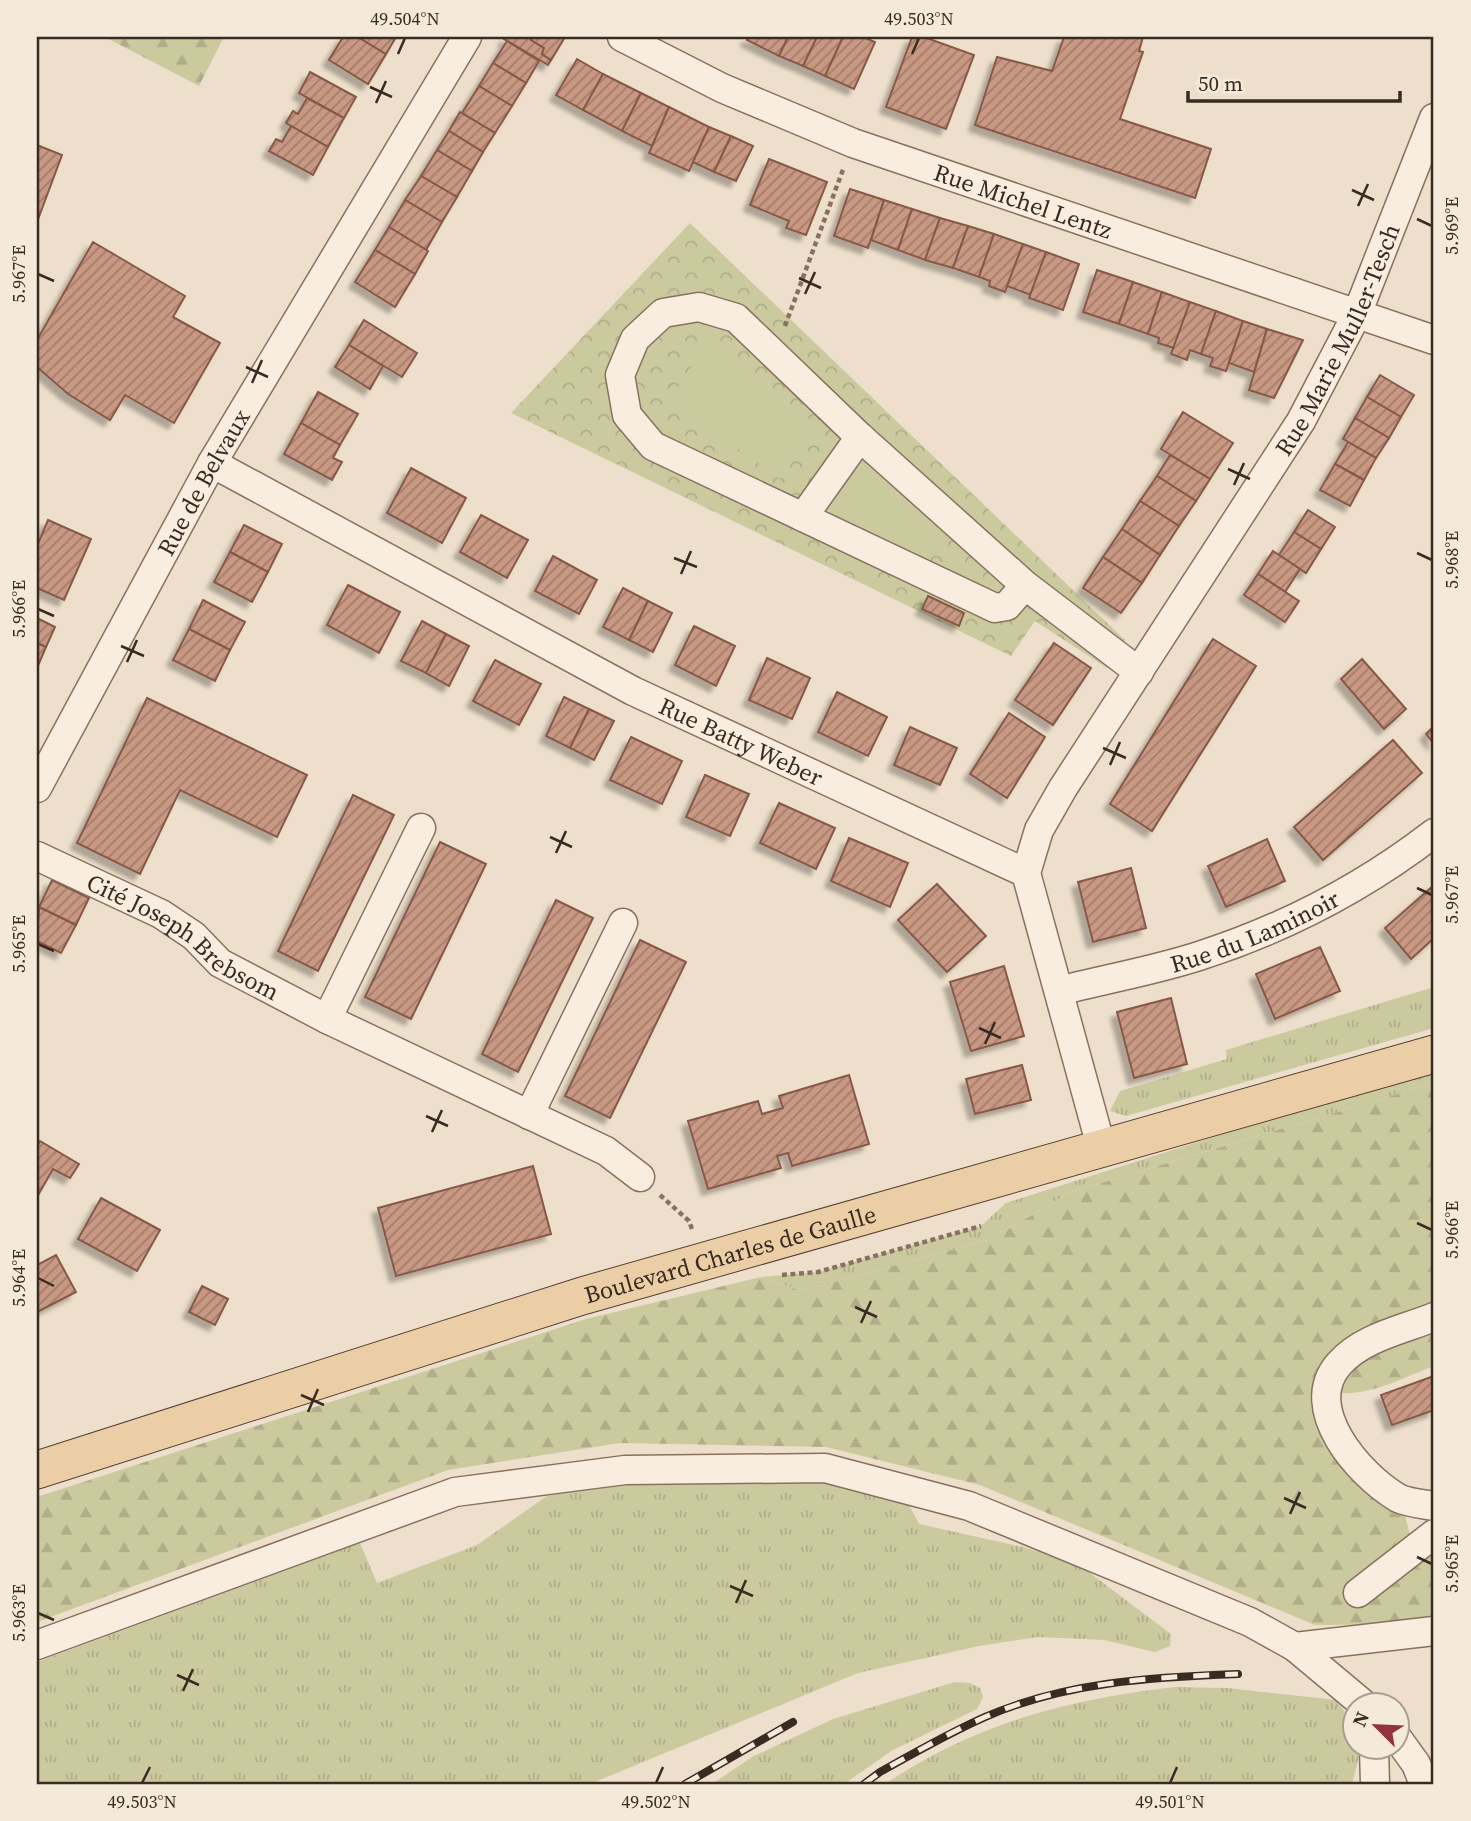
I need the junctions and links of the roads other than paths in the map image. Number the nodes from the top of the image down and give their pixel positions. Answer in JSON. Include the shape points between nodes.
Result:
{"nodes":[{"id":1,"x":467,"y":37,"type":"edge"},
{"id":2,"x":622,"y":37,"type":"edge"},
{"id":3,"x":1434,"y":118,"type":"edge"},
{"id":4,"x":1357,"y":314,"type":"junction"},
{"id":5,"x":1434,"y":340,"type":"edge"},
{"id":6,"x":860,"y":437,"type":"junction"},
{"id":7,"x":212,"y":463,"type":"junction"},
{"id":8,"x":803,"y":517,"type":"junction"},
{"id":9,"x":1025,"y":585,"type":"junction"},
{"id":10,"x":1139,"y":672,"type":"junction"},
{"id":11,"x":37,"y":788,"type":"edge"},
{"id":12,"x":421,"y":828,"type":"dead end"},
{"id":13,"x":1434,"y":833,"type":"edge"},
{"id":14,"x":37,"y":856,"type":"edge"},
{"id":15,"x":1026,"y":873,"type":"junction"},
{"id":16,"x":623,"y":923,"type":"dead end"},
{"id":17,"x":1059,"y":991,"type":"junction"},
{"id":18,"x":327,"y":1019,"type":"junction"},
{"id":19,"x":1432,"y":1054,"type":"edge"},
{"id":20,"x":530,"y":1115,"type":"junction"},
{"id":21,"x":1102,"y":1150,"type":"junction"},
{"id":22,"x":640,"y":1177,"type":"dead end"},
{"id":23,"x":1434,"y":1317,"type":"edge"},
{"id":24,"x":37,"y":1469,"type":"edge"},
{"id":25,"x":1434,"y":1506,"type":"edge"},
{"id":26,"x":1434,"y":1534,"type":"edge"},
{"id":27,"x":1358,"y":1593,"type":"dead end"},
{"id":28,"x":1434,"y":1631,"type":"edge"},
{"id":29,"x":37,"y":1645,"type":"edge"},
{"id":30,"x":1295,"y":1647,"type":"junction"},
{"id":31,"x":1348,"y":1692,"type":"edge"},
{"id":32,"x":1412,"y":1758,"type":"edge"},
{"id":33,"x":1374,"y":1762,"type":"edge"},
{"id":34,"x":1375,"y":1784,"type":"edge"},
{"id":35,"x":1398,"y":1784,"type":"edge"},
{"id":36,"x":1409,"y":1784,"type":"edge"},
{"id":37,"x":1424,"y":1784,"type":"edge"}],
"edges":[{"from":1,"to":7,"type":"street","name":"Rue de Belvaux"},
{"from":2,"to":4,"type":"street","name":"Rue Michel Lentz","via":[[722,88],[853,143]]},
{"from":3,"to":4,"type":"street","name":"Rue Marie Muller-Tesch"},
{"from":4,"to":5,"type":"street","name":"Rue Michel Lentz"},
{"from":4,"to":10,"type":"street","name":"Rue Marie Muller-Tesch","via":[[1301,421]]},
{"from":6,"to":8,"type":"street"},
{"from":6,"to":8,"type":"street","via":[[736,318],[699,307],[663,313],[635,339],[620,375],[627,415],[653,446]]},
{"from":6,"to":9,"type":"street"},
{"from":7,"to":11,"type":"street","name":"Rue de Belvaux"},
{"from":7,"to":15,"type":"street","name":"Rue Batty Weber","via":[[634,691]]},
{"from":8,"to":9,"type":"street","via":[[995,608],[1007,606]]},
{"from":9,"to":10,"type":"street"},
{"from":10,"to":15,"type":"street","name":"Rue Marie Muller-Tesch","via":[[1039,830]]},
{"from":12,"to":18,"type":"street"},
{"from":13,"to":17,"type":"street","name":"Rue du Laminoir","via":[[1304,915],[1198,956]]},
{"from":14,"to":18,"type":"street","name":"Cité Joseph Brebsom","via":[[161,914],[194,936],[220,963]]},
{"from":15,"to":17,"type":"street"},
{"from":16,"to":20,"type":"street"},
{"from":17,"to":21,"type":"street"},
{"from":18,"to":20,"type":"street","name":"Cité Joseph Brebsom"},
{"from":19,"to":21,"type":"main road","name":"Boulevard Charles de Gaulle"},
{"from":20,"to":22,"type":"street","name":"Cité Joseph Brebsom","via":[[606,1152]]},
{"from":21,"to":24,"type":"main road","name":"Boulevard Charles de Gaulle","via":[[582,1296]]},
{"from":23,"to":25,"type":"street","via":[[1359,1346],[1338,1366],[1325,1391],[1328,1419],[1371,1481],[1401,1500]]},
{"from":26,"to":27,"type":"street"},
{"from":28,"to":30,"type":"street"},
{"from":29,"to":30,"type":"street","via":[[456,1492],[625,1470],[825,1468],[969,1506],[1250,1622]]},
{"from":30,"to":31,"type":"street"},
{"from":32,"to":37,"type":"street"},
{"from":33,"to":34,"type":"street"},
{"from":35,"to":36,"type":"street"}]}
